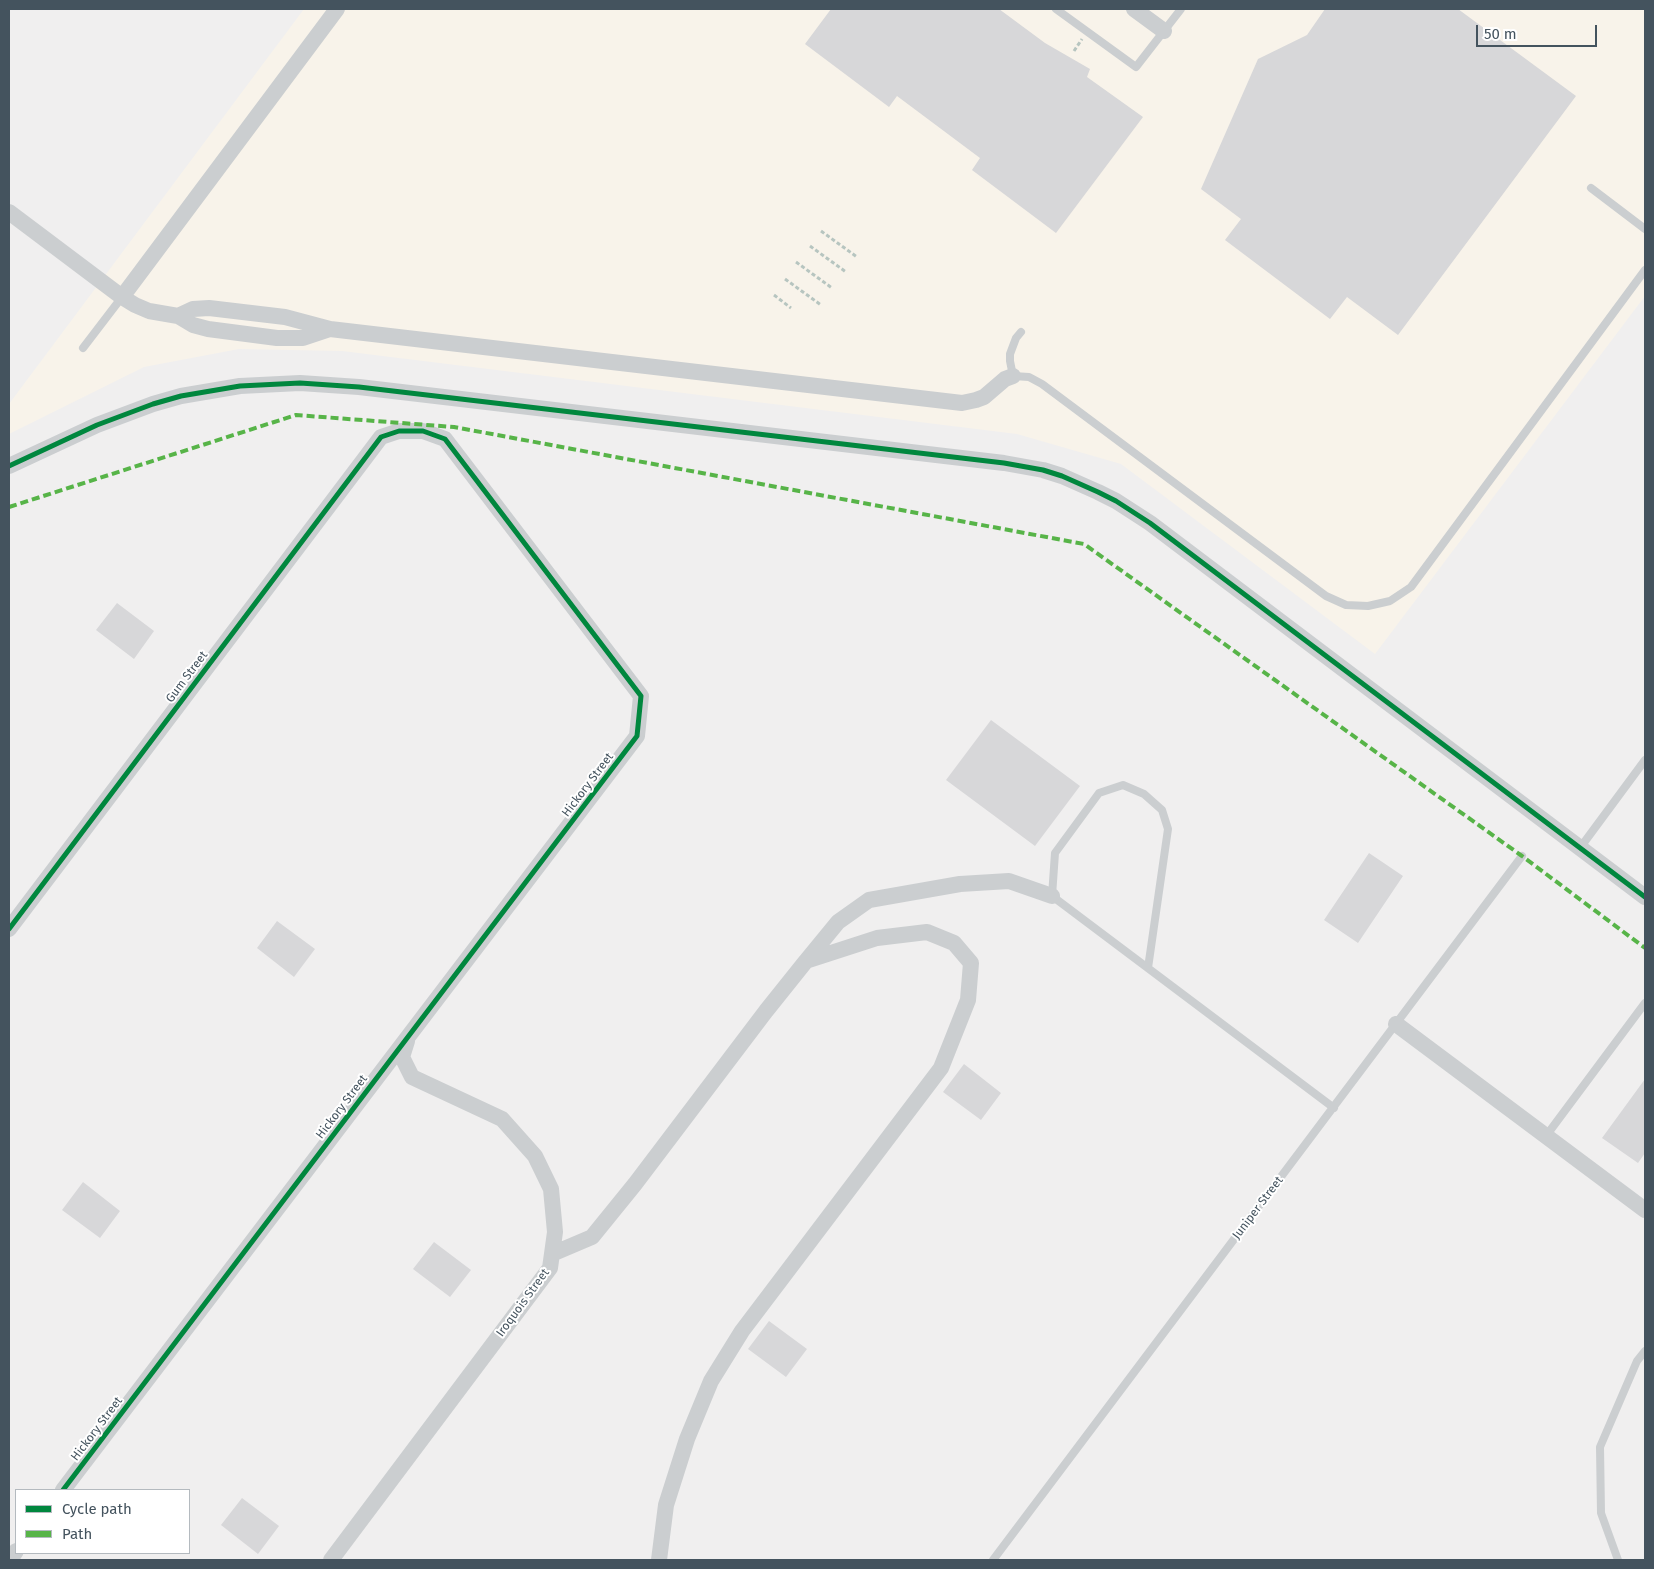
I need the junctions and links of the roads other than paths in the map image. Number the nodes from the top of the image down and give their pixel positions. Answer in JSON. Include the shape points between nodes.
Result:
{"nodes":[{"id":1,"x":337,"y":9,"type":"edge"},
{"id":2,"x":1056,"y":9,"type":"edge"},
{"id":3,"x":1134,"y":9,"type":"edge"},
{"id":4,"x":1182,"y":9,"type":"edge"},
{"id":5,"x":1164,"y":31,"type":"junction"},
{"id":6,"x":1591,"y":188,"type":"dead end"},
{"id":7,"x":9,"y":212,"type":"edge"},
{"id":8,"x":1645,"y":230,"type":"edge"},
{"id":9,"x":1645,"y":270,"type":"edge"},
{"id":10,"x":122,"y":297,"type":"junction"},
{"id":11,"x":1021,"y":332,"type":"dead end"},
{"id":12,"x":84,"y":348,"type":"dead end"},
{"id":13,"x":1013,"y":376,"type":"junction"},
{"id":14,"x":381,"y":437,"type":"joint"},
{"id":15,"x":9,"y":466,"type":"edge"},
{"id":16,"x":1645,"y":760,"type":"edge"},
{"id":17,"x":1636,"y":773,"type":"junction"},
{"id":18,"x":1645,"y":774,"type":"edge"},
{"id":19,"x":1580,"y":848,"type":"junction"},
{"id":20,"x":1522,"y":856,"type":"dead end"},
{"id":21,"x":1052,"y":896,"type":"junction"},
{"id":22,"x":1645,"y":897,"type":"edge"},
{"id":23,"x":9,"y":928,"type":"edge"},
{"id":24,"x":806,"y":960,"type":"junction"},
{"id":25,"x":1148,"y":968,"type":"junction"},
{"id":26,"x":1645,"y":1003,"type":"edge"},
{"id":27,"x":1396,"y":1024,"type":"junction"},
{"id":28,"x":407,"y":1038,"type":"junction"},
{"id":29,"x":1334,"y":1108,"type":"junction"},
{"id":30,"x":1546,"y":1136,"type":"junction"},
{"id":31,"x":1645,"y":1210,"type":"edge"},
{"id":32,"x":552,"y":1254,"type":"junction"},
{"id":33,"x":1645,"y":1351,"type":"edge"},
{"id":34,"x":64,"y":1489,"type":"edge"},
{"id":35,"x":331,"y":1560,"type":"edge"},
{"id":36,"x":659,"y":1560,"type":"edge"},
{"id":37,"x":993,"y":1560,"type":"edge"},
{"id":38,"x":1618,"y":1560,"type":"edge"}],
"edges":[{"from":1,"to":10,"type":"street"},
{"from":2,"to":5,"type":"lane","via":[[1136,67]]},
{"from":3,"to":5,"type":"street"},
{"from":4,"to":5,"type":"lane"},
{"from":6,"to":8,"type":"lane"},
{"from":7,"to":10,"type":"street"},
{"from":9,"to":13,"type":"lane","via":[[1419,577],[1401,594],[1379,605],[1346,605],[1326,596],[1036,380],[1022,375]]},
{"from":10,"to":12,"type":"lane"},
{"from":10,"to":13,"type":"street","via":[[149,310],[178,316],[208,329],[277,338],[303,338],[330,329],[962,402],[984,396]]},
{"from":11,"to":13,"type":"lane","via":[[1010,354]]},
{"from":14,"to":23,"type":"street","name":"Gum Street"},
{"from":14,"to":28,"type":"street","name":"Hickory Street","via":[[400,431],[423,431],[445,439],[641,696],[637,736]]},
{"from":15,"to":19,"type":"street","via":[[97,425],[153,404],[210,390],[300,383],[379,389],[1004,462],[1043,470],[1098,492],[1150,523]]},
{"from":16,"to":17,"type":"lane"},
{"from":17,"to":18,"type":"lane"},
{"from":17,"to":19,"type":"lane"},
{"from":19,"to":22,"type":"street"},
{"from":20,"to":27,"type":"lane","name":"Juniper Street"},
{"from":21,"to":24,"type":"street","via":[[1008,881],[960,884],[869,900],[838,922]]},
{"from":21,"to":25,"type":"lane"},
{"from":21,"to":25,"type":"lane","via":[[1056,853],[1099,793],[1123,785],[1144,794],[1162,810],[1168,829]]},
{"from":24,"to":32,"type":"street","via":[[592,1237]]},
{"from":24,"to":36,"type":"street","via":[[877,938],[927,932],[954,943],[971,963],[968,1000],[941,1068],[742,1331],[711,1381],[687,1439],[666,1505]]},
{"from":25,"to":29,"type":"lane"},
{"from":26,"to":30,"type":"lane"},
{"from":27,"to":29,"type":"lane","name":"Juniper Street"},
{"from":27,"to":30,"type":"street"},
{"from":28,"to":32,"type":"street","name":"Iroquois Street","via":[[402,1057],[412,1077],[502,1119],[535,1156],[551,1189],[556,1232]]},
{"from":28,"to":34,"type":"street","name":"Hickory Street"},
{"from":29,"to":37,"type":"lane","name":"Juniper Street"},
{"from":30,"to":31,"type":"street"},
{"from":32,"to":35,"type":"street","name":"Iroquois Street","via":[[550,1268]]},
{"from":33,"to":38,"type":"lane","via":[[1637,1361],[1600,1447],[1601,1512]]}]}
